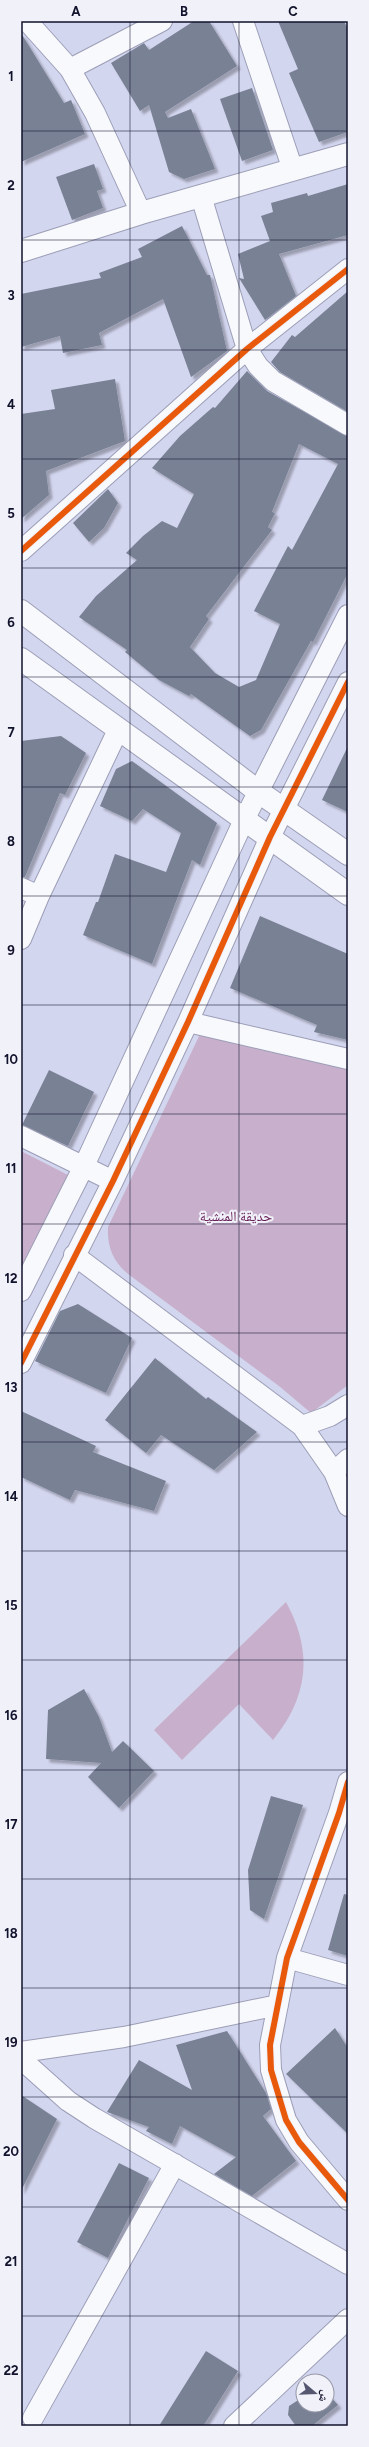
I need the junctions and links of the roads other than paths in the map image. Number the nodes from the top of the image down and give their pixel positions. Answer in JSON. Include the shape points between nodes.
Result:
{"nodes":[{"id":1,"x":27,"y":21,"type":"edge"},
{"id":2,"x":162,"y":21,"type":"edge"},
{"id":3,"x":243,"y":21,"type":"edge"},
{"id":4,"x":70,"y":69,"type":"junction"},
{"id":5,"x":348,"y":154,"type":"edge"},
{"id":6,"x":293,"y":170,"type":"junction"},
{"id":7,"x":201,"y":196,"type":"junction"},
{"id":8,"x":141,"y":213,"type":"junction"},
{"id":9,"x":21,"y":251,"type":"edge"},
{"id":10,"x":348,"y":269,"type":"edge"},
{"id":11,"x":247,"y":349,"type":"junction"},
{"id":12,"x":348,"y":425,"type":"edge"},
{"id":13,"x":21,"y":551,"type":"edge"},
{"id":14,"x":21,"y":611,"type":"edge"},
{"id":15,"x":348,"y":615,"type":"edge"},
{"id":16,"x":21,"y":659,"type":"edge"},
{"id":17,"x":348,"y":682,"type":"edge"},
{"id":18,"x":118,"y":730,"type":"junction"},
{"id":19,"x":258,"y":792,"type":"junction"},
{"id":20,"x":284,"y":810,"type":"junction"},
{"id":21,"x":244,"y":820,"type":"junction"},
{"id":22,"x":270,"y":837,"type":"junction"},
{"id":23,"x":348,"y":853,"type":"edge"},
{"id":24,"x":30,"y":892,"type":"edge"},
{"id":25,"x":348,"y":894,"type":"edge"},
{"id":26,"x":21,"y":938,"type":"edge"},
{"id":27,"x":188,"y":1022,"type":"junction"},
{"id":28,"x":348,"y":1059,"type":"edge"},
{"id":29,"x":21,"y":1136,"type":"edge"},
{"id":30,"x":84,"y":1166,"type":"junction"},
{"id":31,"x":113,"y":1180,"type":"junction"},
{"id":32,"x":74,"y":1255,"type":"junction"},
{"id":33,"x":21,"y":1291,"type":"edge"},
{"id":34,"x":21,"y":1363,"type":"edge"},
{"id":35,"x":348,"y":1405,"type":"edge"},
{"id":36,"x":302,"y":1426,"type":"junction"},
{"id":37,"x":341,"y":1466,"type":"edge"},
{"id":38,"x":348,"y":1506,"type":"edge"},
{"id":39,"x":348,"y":1782,"type":"edge"},
{"id":40,"x":287,"y":1958,"type":"junction"},
{"id":41,"x":348,"y":1975,"type":"edge"},
{"id":42,"x":278,"y":2005,"type":"junction"},
{"id":43,"x":21,"y":2052,"type":"edge"},
{"id":44,"x":21,"y":2059,"type":"edge"},
{"id":45,"x":175,"y":2164,"type":"junction"},
{"id":46,"x":348,"y":2200,"type":"edge"},
{"id":47,"x":348,"y":2264,"type":"edge"},
{"id":48,"x":348,"y":2318,"type":"edge"},
{"id":49,"x":31,"y":2418,"type":"edge"},
{"id":50,"x":234,"y":2426,"type":"edge"}],
"edges":[{"from":1,"to":4,"type":"street"},
{"from":2,"to":4,"type":"street"},
{"from":3,"to":6,"type":"street"},
{"from":4,"to":8,"type":"street","via":[[95,113]]},
{"from":5,"to":6,"type":"main road"},
{"from":6,"to":7,"type":"main road"},
{"from":7,"to":8,"type":"main road"},
{"from":7,"to":11,"type":"street"},
{"from":8,"to":9,"type":"main road"},
{"from":10,"to":11,"type":"street"},
{"from":11,"to":12,"type":"street","via":[[258,366],[273,381]]},
{"from":11,"to":13,"type":"street"},
{"from":14,"to":19,"type":"main road"},
{"from":15,"to":19,"type":"street"},
{"from":16,"to":18,"type":"main road"},
{"from":17,"to":20,"type":"street"},
{"from":18,"to":21,"type":"main road"},
{"from":18,"to":24,"type":"street"},
{"from":19,"to":20,"type":"main road"},
{"from":19,"to":21,"type":"street"},
{"from":20,"to":22,"type":"street"},
{"from":20,"to":23,"type":"main road"},
{"from":21,"to":22,"type":"main road"},
{"from":21,"to":30,"type":"street"},
{"from":22,"to":25,"type":"main road"},
{"from":22,"to":27,"type":"street"},
{"from":24,"to":26,"type":"street"},
{"from":27,"to":28,"type":"street"},
{"from":27,"to":31,"type":"street"},
{"from":29,"to":30,"type":"street"},
{"from":30,"to":31,"type":"street"},
{"from":30,"to":33,"type":"street"},
{"from":31,"to":32,"type":"street"},
{"from":32,"to":34,"type":"street"},
{"from":32,"to":36,"type":"street"},
{"from":35,"to":36,"type":"street","via":[[330,1416]]},
{"from":36,"to":37,"type":"street"},
{"from":37,"to":38,"type":"street"},
{"from":39,"to":40,"type":"street"},
{"from":40,"to":41,"type":"street"},
{"from":40,"to":42,"type":"street"},
{"from":42,"to":43,"type":"street","via":[[124,2037]]},
{"from":42,"to":46,"type":"street","via":[[270,2045],[271,2070],[276,2094],[286,2120],[299,2142]]},
{"from":44,"to":45,"type":"street","via":[[68,2101]]},
{"from":45,"to":47,"type":"street"},
{"from":45,"to":49,"type":"street"},
{"from":48,"to":50,"type":"street"}]}
